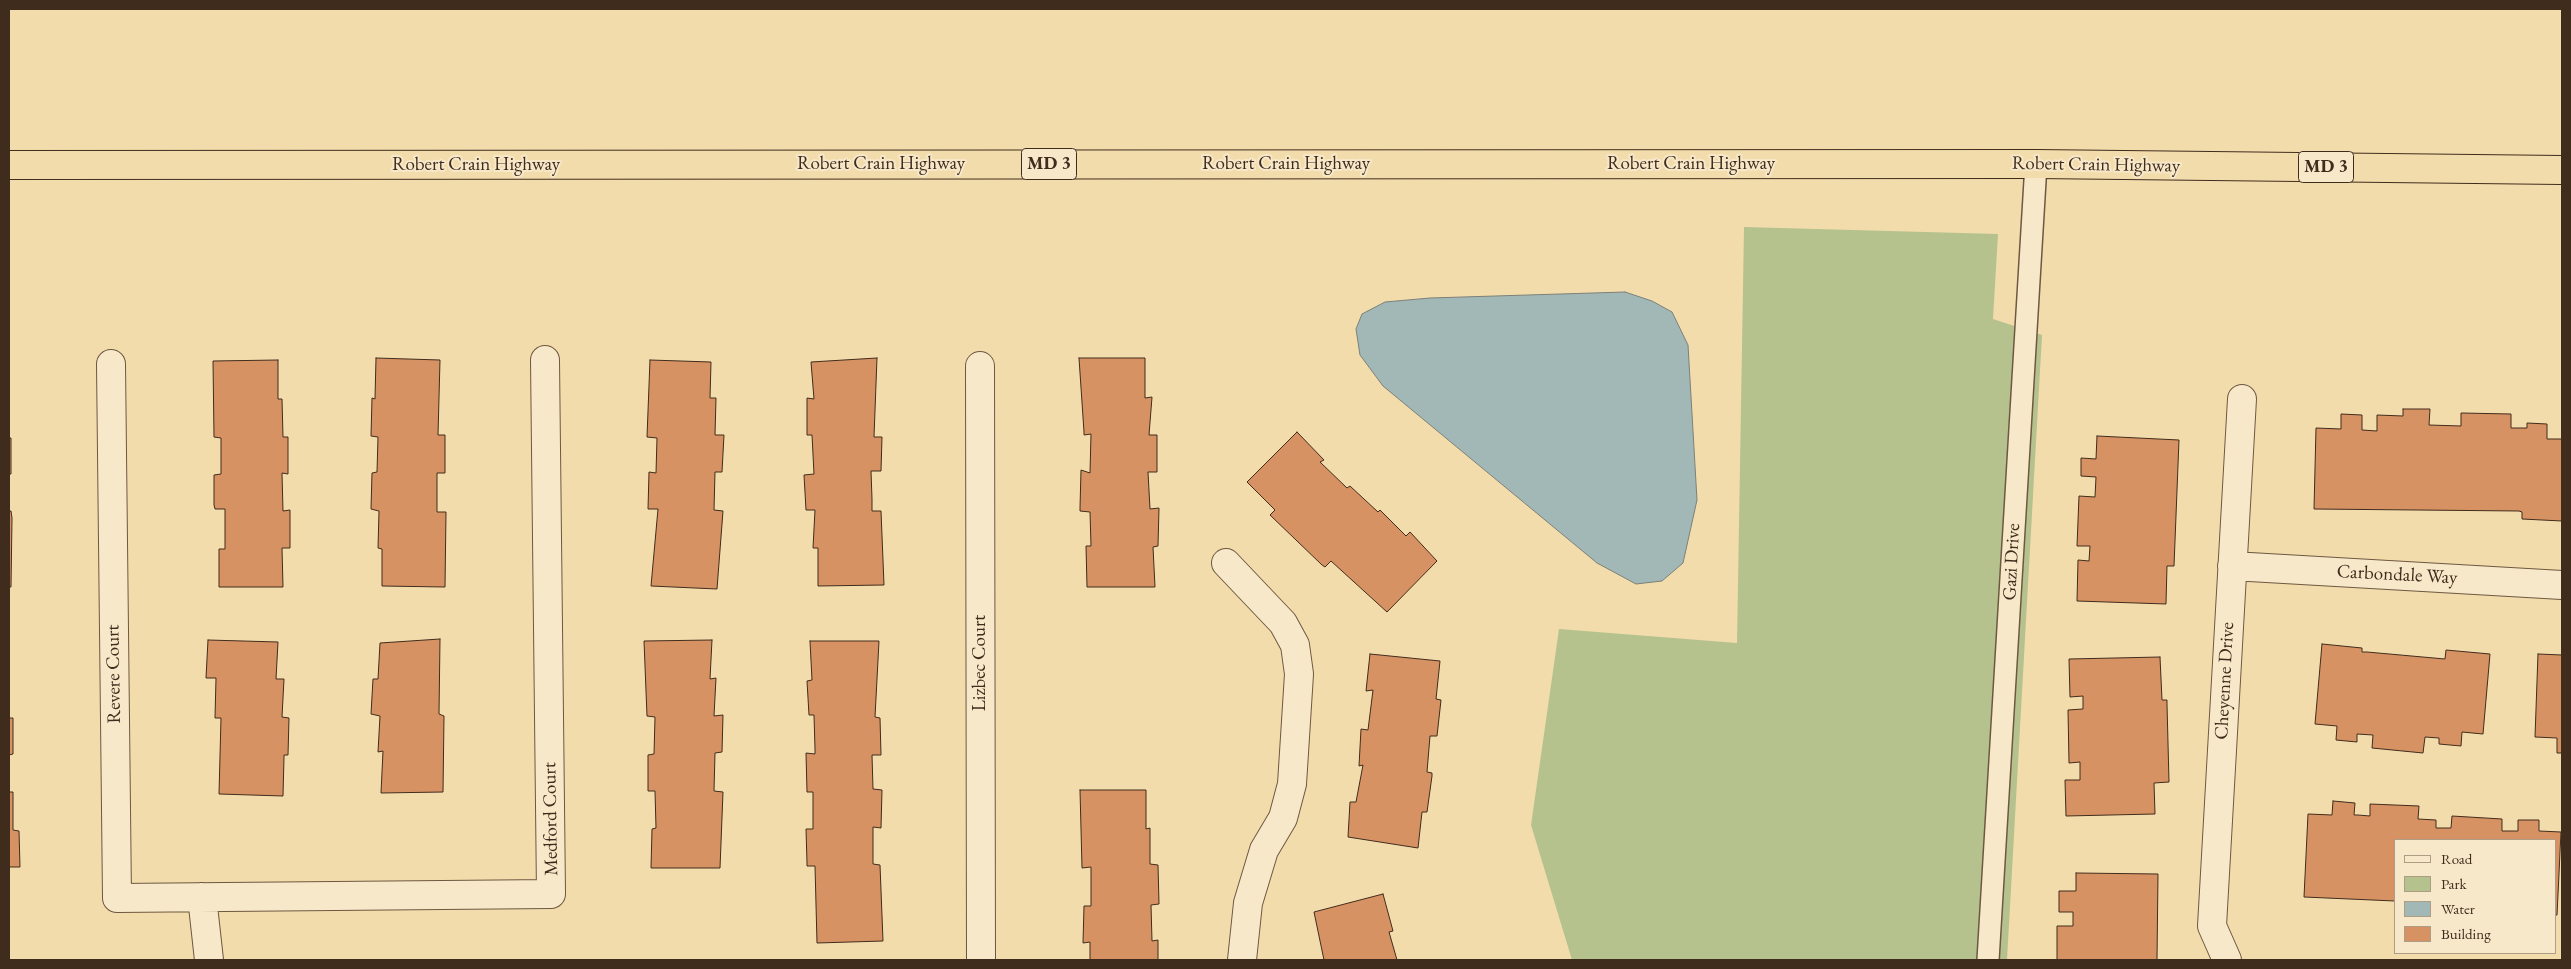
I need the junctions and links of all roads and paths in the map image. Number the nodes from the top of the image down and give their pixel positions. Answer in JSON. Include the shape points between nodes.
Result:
{"nodes":[{"id":1,"x":2036,"y":164,"type":"junction"},
{"id":2,"x":9,"y":165,"type":"edge"},
{"id":3,"x":2562,"y":170,"type":"edge"},
{"id":4,"x":545,"y":360,"type":"dead end"},
{"id":5,"x":111,"y":364,"type":"dead end"},
{"id":6,"x":980,"y":366,"type":"dead end"},
{"id":7,"x":2242,"y":399,"type":"dead end"},
{"id":8,"x":1226,"y":563,"type":"dead end"},
{"id":9,"x":2232,"y":566,"type":"junction"},
{"id":10,"x":2562,"y":585,"type":"edge"},
{"id":11,"x":202,"y":897,"type":"junction"},
{"id":12,"x":209,"y":960,"type":"edge"},
{"id":13,"x":981,"y":960,"type":"edge"},
{"id":14,"x":1242,"y":960,"type":"edge"},
{"id":15,"x":1988,"y":960,"type":"edge"},
{"id":16,"x":2227,"y":960,"type":"edge"}],
"edges":[{"from":1,"to":2,"type":"highway","name":"Robert Crain Highway","number":"MD 3"},
{"from":1,"to":3,"type":"highway","name":"Robert Crain Highway","number":"MD 3"},
{"from":1,"to":15,"type":"lane","name":"Gazi Drive"},
{"from":4,"to":11,"type":"street","name":"Medford Court","via":[[551,894]]},
{"from":5,"to":11,"type":"street","name":"Revere Court","via":[[117,898]]},
{"from":6,"to":13,"type":"street","name":"Lizbec Court"},
{"from":7,"to":9,"type":"street","name":"Cheyenne Drive"},
{"from":8,"to":14,"type":"street","via":[[1284,624],[1295,645],[1299,674],[1292,784],[1283,818],[1264,850],[1248,903]]},
{"from":9,"to":10,"type":"street","name":"Carbondale Way"},
{"from":9,"to":16,"type":"street","name":"Cheyenne Drive","via":[[2212,926]]},
{"from":11,"to":12,"type":"street"}]}
